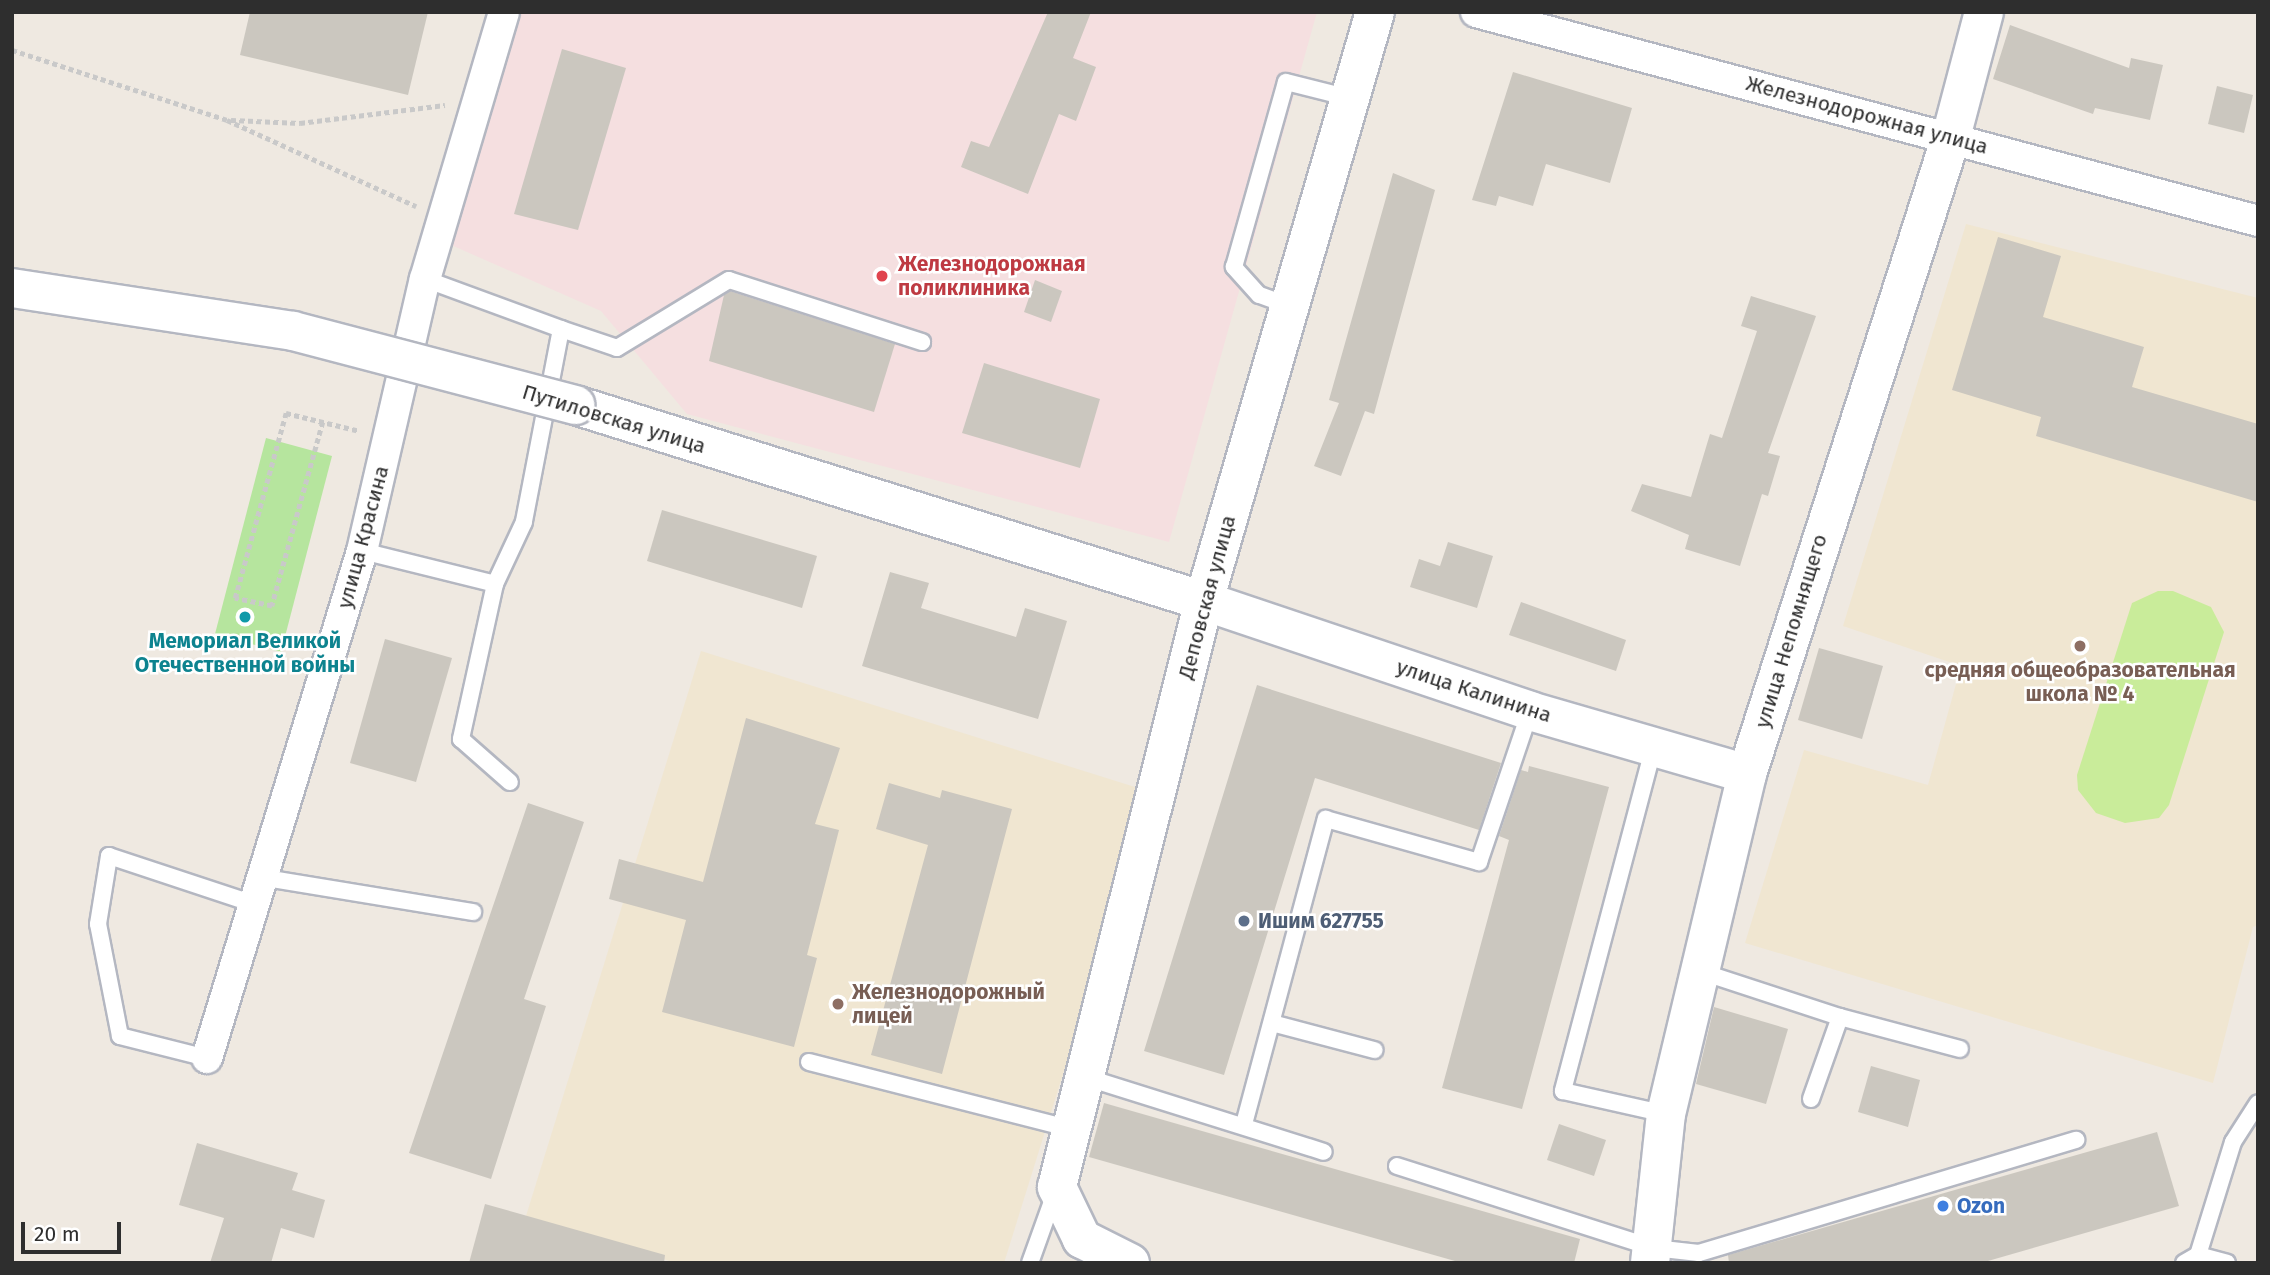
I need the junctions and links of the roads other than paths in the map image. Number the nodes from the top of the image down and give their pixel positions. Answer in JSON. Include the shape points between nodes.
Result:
{"nodes":[{"id":1,"x":504,"y":12,"type":"edge"},
{"id":2,"x":1375,"y":12,"type":"edge"},
{"id":3,"x":1476,"y":12,"type":"edge"},
{"id":4,"x":1984,"y":12,"type":"edge"},
{"id":5,"x":1350,"y":98,"type":"junction"},
{"id":6,"x":1951,"y":137,"type":"junction"},
{"id":7,"x":2258,"y":221,"type":"edge"},
{"id":8,"x":425,"y":279,"type":"junction"},
{"id":9,"x":12,"y":288,"type":"edge"},
{"id":10,"x":1290,"y":306,"type":"junction"},
{"id":11,"x":561,"y":329,"type":"junction"},
{"id":12,"x":922,"y":342,"type":"dead end"},
{"id":13,"x":362,"y":551,"type":"junction"},
{"id":14,"x":495,"y":584,"type":"junction"},
{"id":15,"x":1204,"y":601,"type":"junction"},
{"id":16,"x":1530,"y":711,"type":"junction"},
{"id":17,"x":1654,"y":746,"type":"junction"},
{"id":18,"x":1747,"y":774,"type":"junction"},
{"id":19,"x":510,"y":782,"type":"dead end"},
{"id":20,"x":255,"y":890,"type":"junction"},
{"id":21,"x":473,"y":912,"type":"dead end"},
{"id":22,"x":1702,"y":972,"type":"junction"},
{"id":23,"x":1840,"y":1017,"type":"junction"},
{"id":24,"x":1272,"y":1023,"type":"junction"},
{"id":25,"x":1960,"y":1049,"type":"dead end"},
{"id":26,"x":1374,"y":1050,"type":"dead end"},
{"id":27,"x":207,"y":1058,"type":"joint"},
{"id":28,"x":809,"y":1062,"type":"dead end"},
{"id":29,"x":1085,"y":1077,"type":"junction"},
{"id":30,"x":1811,"y":1099,"type":"dead end"},
{"id":31,"x":2258,"y":1103,"type":"edge"},
{"id":32,"x":1666,"y":1114,"type":"junction"},
{"id":33,"x":1244,"y":1124,"type":"junction"},
{"id":34,"x":1071,"y":1129,"type":"junction"},
{"id":35,"x":2076,"y":1140,"type":"dead end"},
{"id":36,"x":1324,"y":1153,"type":"dead end"},
{"id":37,"x":1397,"y":1166,"type":"dead end"},
{"id":38,"x":1057,"y":1187,"type":"junction"},
{"id":39,"x":1652,"y":1255,"type":"edge"},
{"id":40,"x":2191,"y":1259,"type":"edge"},
{"id":41,"x":1030,"y":1263,"type":"edge"},
{"id":42,"x":1130,"y":1263,"type":"edge"},
{"id":43,"x":2227,"y":1263,"type":"edge"}],
"edges":[{"from":1,"to":8,"type":"street","name":"улица Красина"},
{"from":2,"to":5,"type":"main road","name":"Деповская улица"},
{"from":3,"to":6,"type":"street","name":"Железнодорожная улица"},
{"from":4,"to":6,"type":"main road","name":"улица Непомнящего"},
{"from":5,"to":10,"type":"main road","name":"Деповская улица"},
{"from":5,"to":10,"type":"lane","via":[[1286,82],[1234,267],[1259,295]]},
{"from":6,"to":7,"type":"street","name":"Железнодорожная улица"},
{"from":6,"to":18,"type":"main road","name":"улица Непомнящего"},
{"from":8,"to":11,"type":"lane"},
{"from":8,"to":13,"type":"street","name":"улица Красина"},
{"from":9,"to":15,"type":"main road","name":"Путиловская улица","bridge":true,"via":[[293,331],[575,405]]},
{"from":10,"to":15,"type":"main road","name":"Деповская улица"},
{"from":11,"to":12,"type":"lane","via":[[617,348],[729,280]]},
{"from":11,"to":14,"type":"lane","via":[[524,522]]},
{"from":13,"to":14,"type":"lane"},
{"from":13,"to":20,"type":"street","name":"улица Красина"},
{"from":14,"to":19,"type":"lane","via":[[461,738]]},
{"from":15,"to":16,"type":"main road","name":"улица Калинина"},
{"from":15,"to":29,"type":"main road","name":"Деповская улица"},
{"from":16,"to":17,"type":"main road","name":"улица Калинина"},
{"from":16,"to":24,"type":"lane","via":[[1479,862],[1326,819]]},
{"from":17,"to":18,"type":"main road","name":"улица Калинина"},
{"from":17,"to":32,"type":"lane","via":[[1563,1091]]},
{"from":18,"to":22,"type":"main road","name":"улица Непомнящего"},
{"from":20,"to":21,"type":"lane"},
{"from":20,"to":27,"type":"street","name":"улица Красина"},
{"from":20,"to":27,"type":"lane","via":[[109,856],[98,924],[120,1036]]},
{"from":22,"to":23,"type":"lane"},
{"from":22,"to":32,"type":"main road","name":"улица Непомнящего"},
{"from":23,"to":25,"type":"lane"},
{"from":23,"to":30,"type":"lane"},
{"from":24,"to":26,"type":"lane"},
{"from":24,"to":33,"type":"lane"},
{"from":28,"to":34,"type":"lane"},
{"from":29,"to":33,"type":"lane"},
{"from":29,"to":34,"type":"main road","name":"Деповская улица"},
{"from":31,"to":40,"type":"lane","via":[[2233,1142]]},
{"from":32,"to":39,"type":"main road","name":"улица Непомнящего"},
{"from":33,"to":36,"type":"lane"},
{"from":34,"to":38,"type":"main road","name":"Деповская улица"},
{"from":35,"to":39,"type":"lane","via":[[1699,1253]]},
{"from":37,"to":39,"type":"lane"},
{"from":38,"to":41,"type":"lane"},
{"from":38,"to":42,"type":"main road","via":[[1082,1239]]},
{"from":40,"to":43,"type":"lane"}]}
